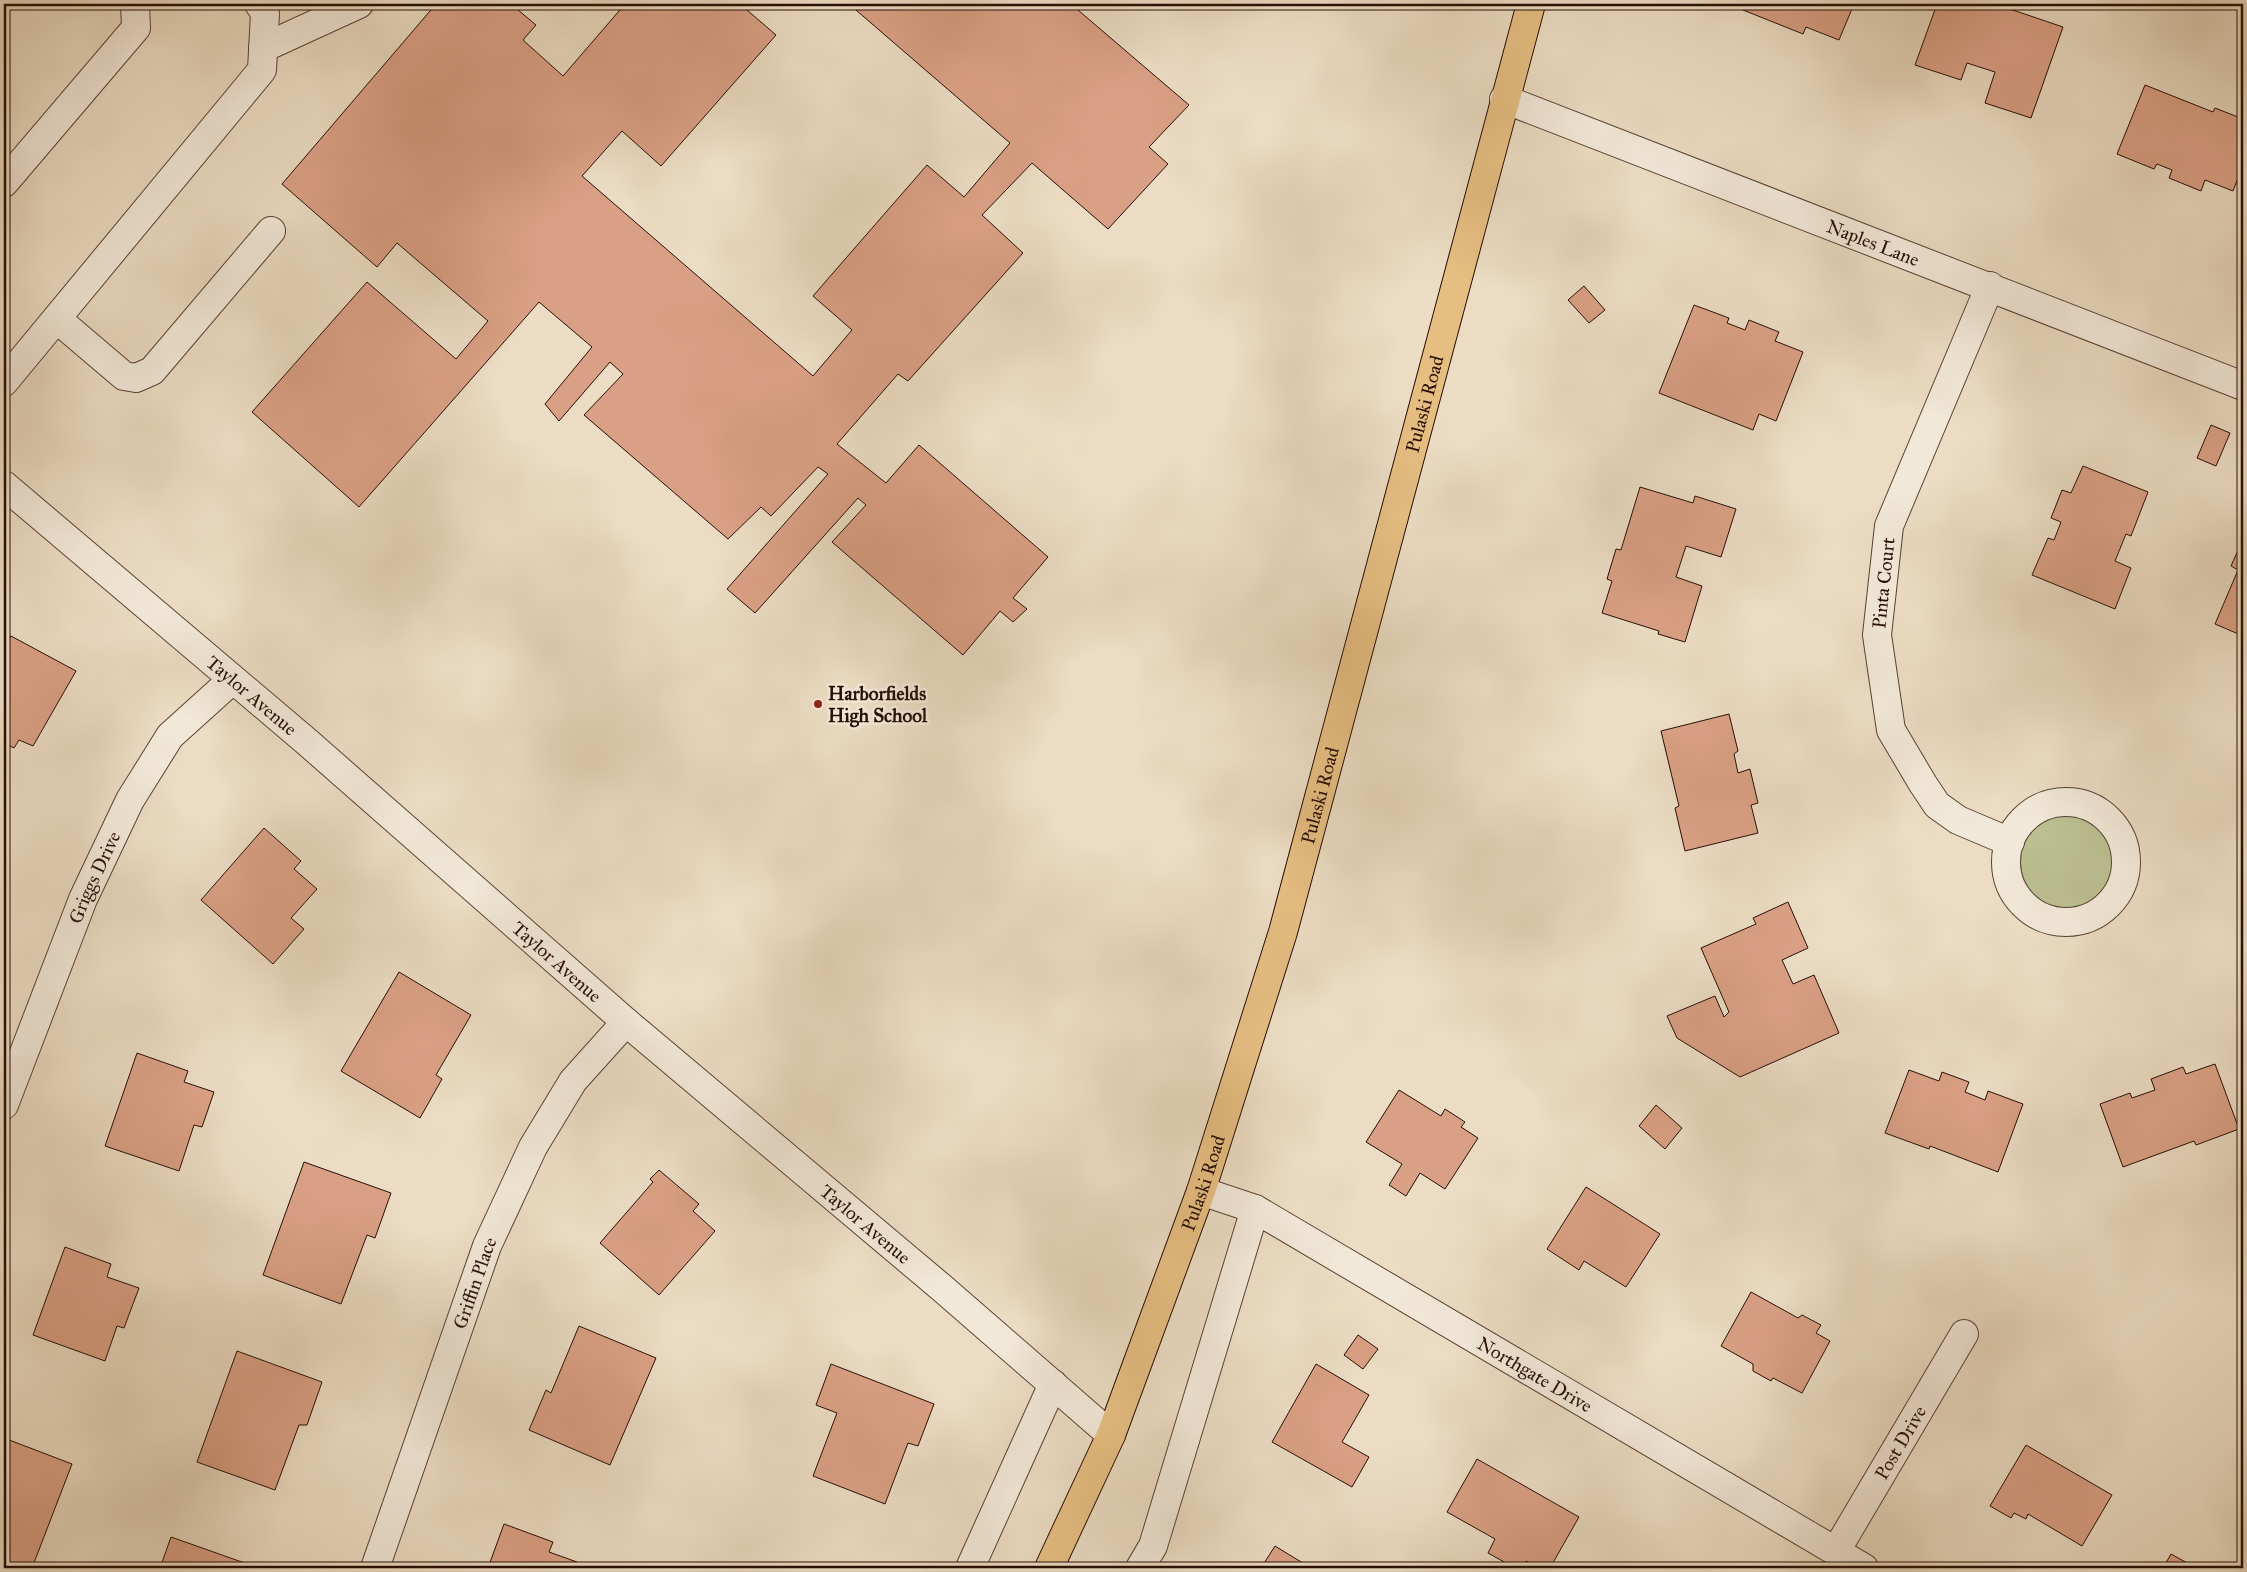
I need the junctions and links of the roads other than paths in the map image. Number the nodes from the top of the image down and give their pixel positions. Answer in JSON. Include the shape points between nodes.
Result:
{"nodes":[{"id":1,"x":135,"y":4,"type":"edge"},
{"id":2,"x":260,"y":4,"type":"edge"},
{"id":3,"x":359,"y":4,"type":"edge"},
{"id":4,"x":1531,"y":4,"type":"edge"},
{"id":5,"x":263,"y":48,"type":"junction"},
{"id":6,"x":1504,"y":99,"type":"junction"},
{"id":7,"x":4,"y":183,"type":"edge"},
{"id":8,"x":271,"y":230,"type":"dead end"},
{"id":9,"x":1990,"y":286,"type":"junction"},
{"id":10,"x":56,"y":319,"type":"junction"},
{"id":11,"x":4,"y":382,"type":"edge"},
{"id":12,"x":2243,"y":386,"type":"edge"},
{"id":13,"x":4,"y":485,"type":"edge"},
{"id":14,"x":232,"y":680,"type":"junction"},
{"id":15,"x":2010,"y":842,"type":"junction"},
{"id":16,"x":626,"y":1022,"type":"junction"},
{"id":17,"x":4,"y":1105,"type":"edge"},
{"id":18,"x":1202,"y":1191,"type":"junction"},
{"id":19,"x":1255,"y":1210,"type":"junction"},
{"id":20,"x":1964,"y":1334,"type":"dead end"},
{"id":21,"x":1053,"y":1384,"type":"junction"},
{"id":22,"x":1111,"y":1435,"type":"junction"},
{"id":23,"x":1836,"y":1552,"type":"junction"},
{"id":24,"x":376,"y":1568,"type":"edge"},
{"id":25,"x":970,"y":1568,"type":"edge"},
{"id":26,"x":1049,"y":1568,"type":"edge"},
{"id":27,"x":1140,"y":1568,"type":"edge"},
{"id":28,"x":1864,"y":1568,"type":"edge"}],
"edges":[{"from":1,"to":7,"type":"street","via":[[136,28]]},
{"from":2,"to":5,"type":"street","via":[[265,13]]},
{"from":3,"to":5,"type":"street"},
{"from":4,"to":6,"type":"main road","name":"Pulaski Road"},
{"from":5,"to":10,"type":"street","via":[[262,70]]},
{"from":6,"to":9,"type":"street","name":"Naples Lane"},
{"from":6,"to":18,"type":"main road","name":"Pulaski Road","via":[[1283,932]]},
{"from":8,"to":10,"type":"street","via":[[152,371],[136,378],[124,376]]},
{"from":9,"to":12,"type":"street","name":"Naples Lane"},
{"from":9,"to":15,"type":"street","name":"Pinta Court","via":[[1889,526],[1877,634],[1892,730],[1923,784],[1937,805],[1958,820]]},
{"from":10,"to":11,"type":"street"},
{"from":13,"to":14,"type":"street","name":"Taylor Avenue"},
{"from":14,"to":16,"type":"street","name":"Taylor Avenue"},
{"from":14,"to":17,"type":"street","name":"Griggs Drive","via":[[170,736],[130,800],[83,899]]},
{"from":15,"to":15,"type":"street","via":[[2006,861],[2008,880],[2017,897],[2031,911],[2048,919],[2067,922],[2086,919],[2103,910],[2116,896],[2124,878],[2127,858],[2122,838],[2111,821],[2094,808],[2075,802],[2054,802],[2035,810],[2019,823]]},
{"from":16,"to":21,"type":"street","name":"Taylor Avenue"},
{"from":16,"to":24,"type":"street","name":"Griffin Place","via":[[573,1081],[533,1147],[487,1246]]},
{"from":18,"to":19,"type":"street","name":"Northgate Drive"},
{"from":18,"to":22,"type":"main road","name":"Pulaski Road"},
{"from":19,"to":23,"type":"street","name":"Northgate Drive"},
{"from":19,"to":27,"type":"street","via":[[1153,1546]]},
{"from":20,"to":23,"type":"street","name":"Post Drive"},
{"from":21,"to":22,"type":"street","name":"Taylor Avenue"},
{"from":21,"to":25,"type":"street"},
{"from":22,"to":26,"type":"main road","name":"Pulaski Road"},
{"from":23,"to":28,"type":"street","name":"Northgate Drive"}]}
